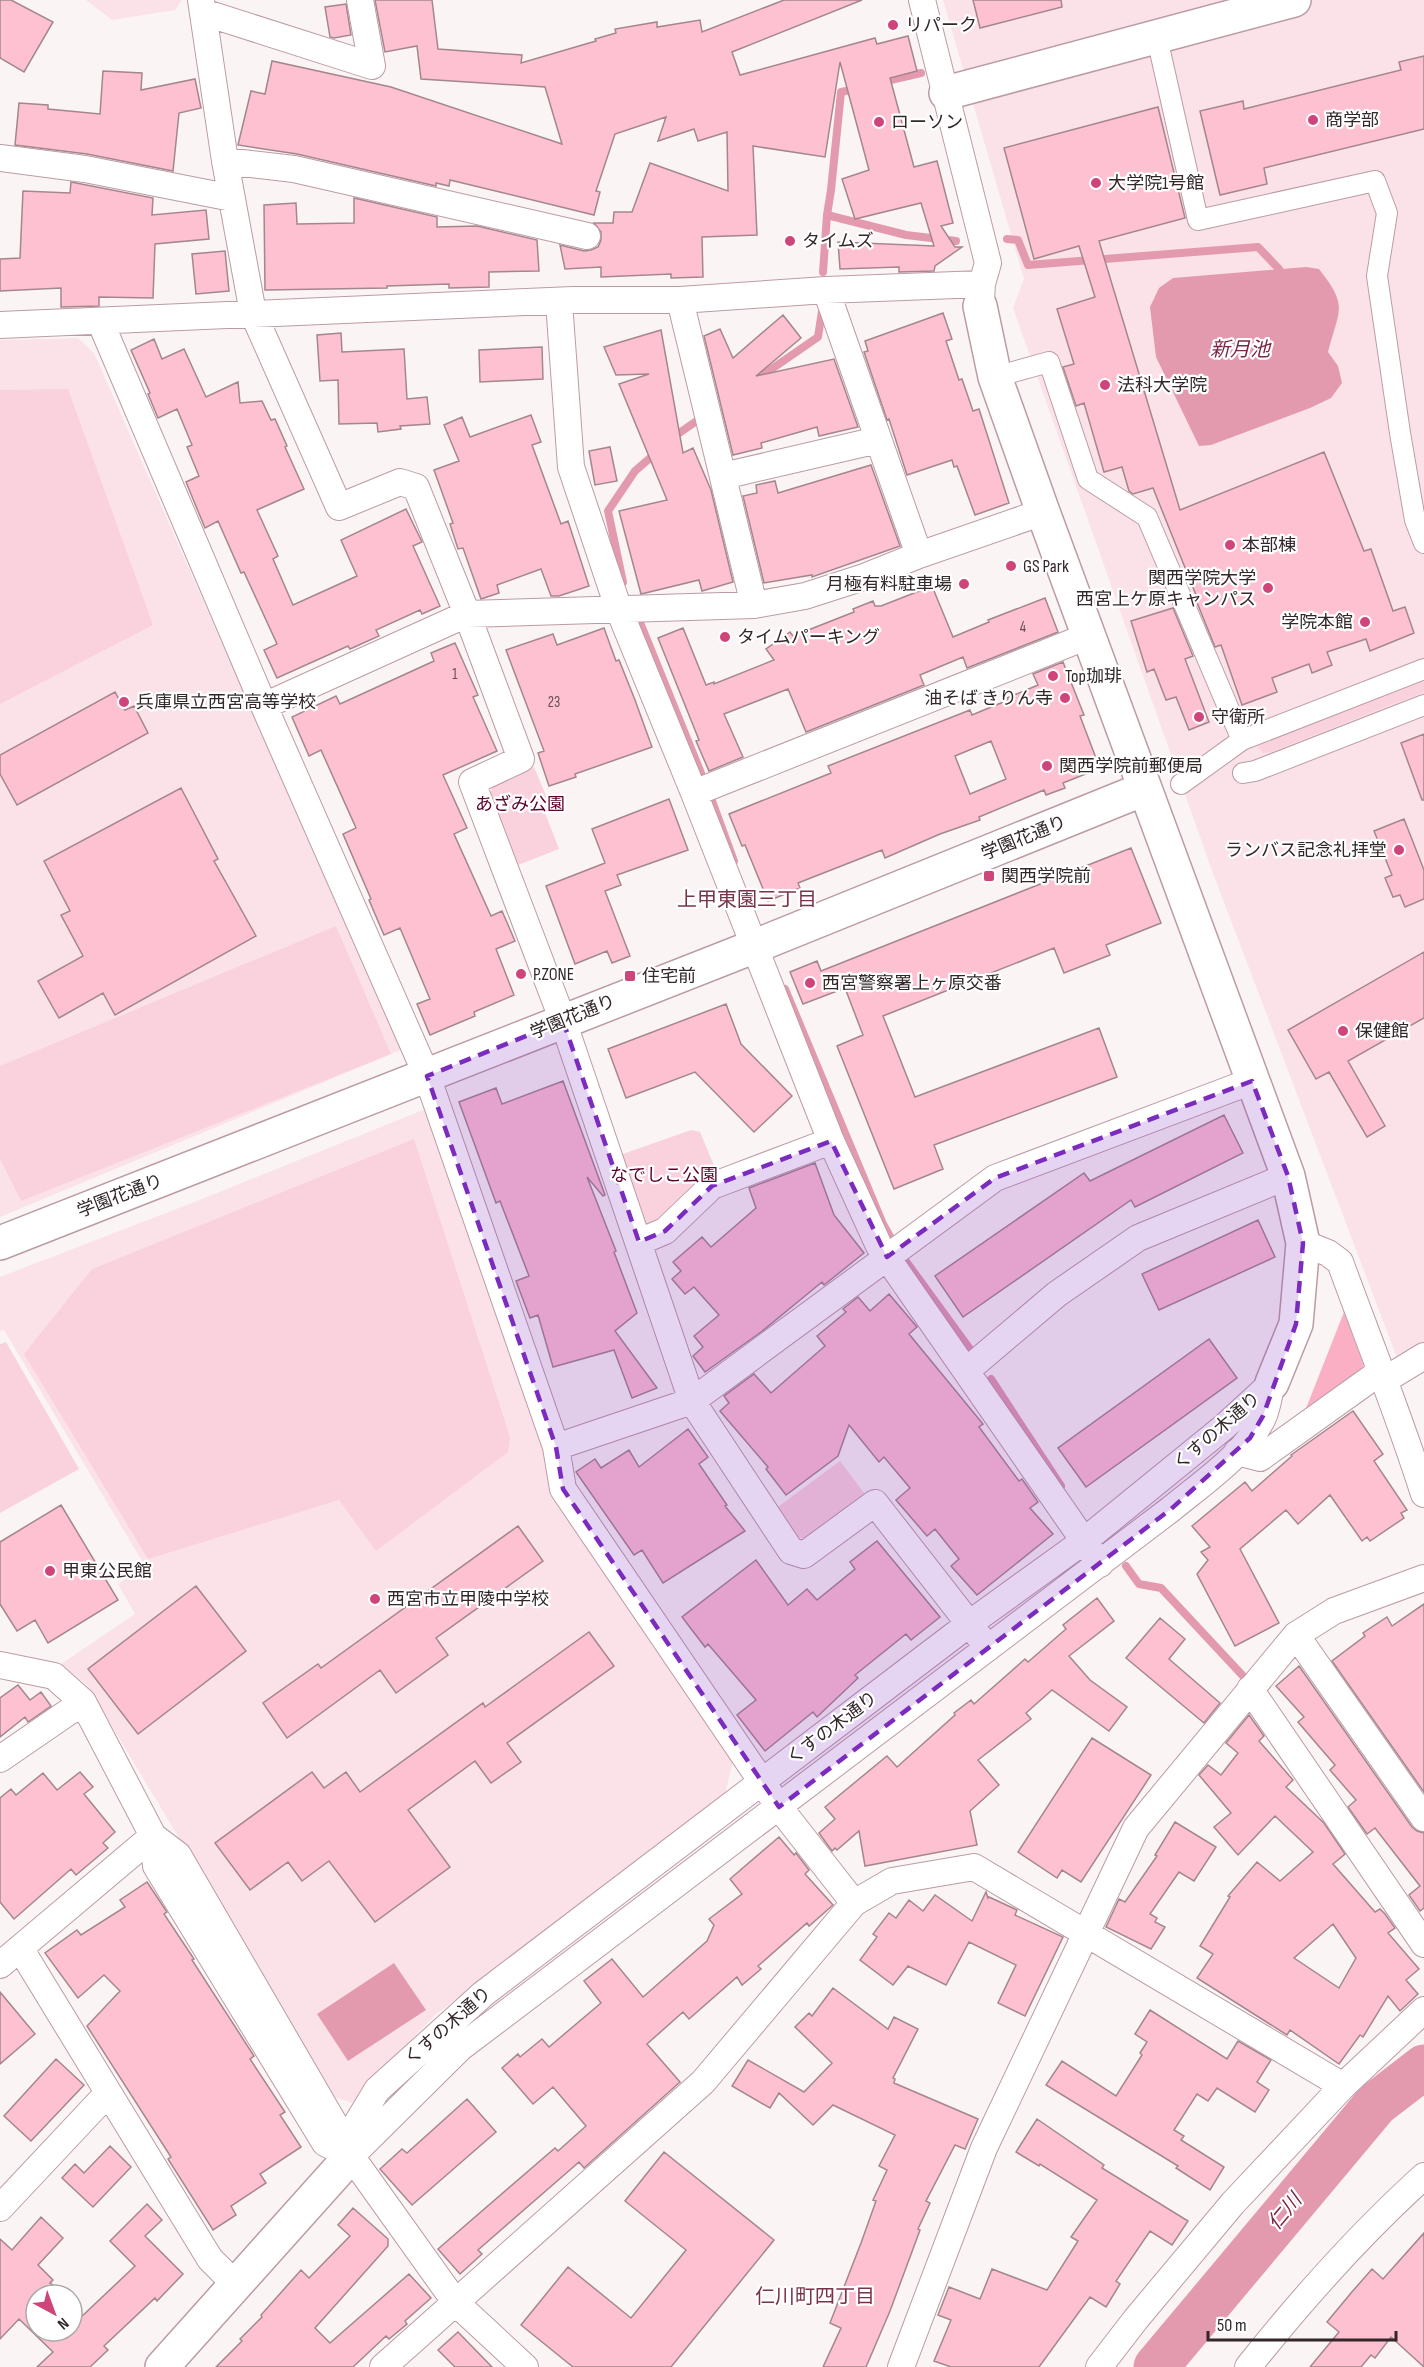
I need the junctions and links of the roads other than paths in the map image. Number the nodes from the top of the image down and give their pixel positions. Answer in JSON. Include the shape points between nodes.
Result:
{"nodes":[{"id":1,"x":360,"y":0,"type":"edge"},
{"id":2,"x":921,"y":0,"type":"edge"},
{"id":3,"x":1294,"y":0,"type":"edge"},
{"id":4,"x":202,"y":6,"type":"edge"},
{"id":5,"x":1157,"y":38,"type":"junction"},
{"id":6,"x":946,"y":93,"type":"junction"},
{"id":7,"x":0,"y":158,"type":"edge"},
{"id":8,"x":225,"y":161,"type":"junction"},
{"id":9,"x":232,"y":198,"type":"junction"},
{"id":10,"x":588,"y":236,"type":"dead end"},
{"id":11,"x":826,"y":290,"type":"junction"},
{"id":12,"x":981,"y":295,"type":"junction"},
{"id":13,"x":680,"y":300,"type":"junction"},
{"id":14,"x":560,"y":302,"type":"junction"},
{"id":15,"x":253,"y":313,"type":"junction"},
{"id":16,"x":100,"y":321,"type":"junction"},
{"id":17,"x":0,"y":325,"type":"edge"},
{"id":18,"x":995,"y":377,"type":"junction"},
{"id":19,"x":878,"y":440,"type":"junction"},
{"id":20,"x":723,"y":476,"type":"junction"},
{"id":21,"x":1043,"y":512,"type":"junction"},
{"id":22,"x":1424,"y":543,"type":"edge"},
{"id":23,"x":919,"y":555,"type":"junction"},
{"id":24,"x":754,"y":605,"type":"junction"},
{"id":25,"x":619,"y":610,"type":"junction"},
{"id":26,"x":467,"y":614,"type":"junction"},
{"id":27,"x":1088,"y":636,"type":"junction"},
{"id":28,"x":1424,"y":669,"type":"edge"},
{"id":29,"x":1424,"y":705,"type":"edge"},
{"id":30,"x":264,"y":706,"type":"junction"},
{"id":31,"x":1242,"y":740,"type":"junction"},
{"id":32,"x":1243,"y":773,"type":"dead end"},
{"id":33,"x":1181,"y":784,"type":"dead end"},
{"id":34,"x":1144,"y":789,"type":"junction"},
{"id":35,"x":693,"y":793,"type":"junction"},
{"id":36,"x":753,"y":947,"type":"junction"},
{"id":37,"x":563,"y":1021,"type":"junction"},
{"id":38,"x":427,"y":1076,"type":"junction"},
{"id":39,"x":1252,"y":1081,"type":"junction"},
{"id":40,"x":831,"y":1141,"type":"junction"},
{"id":41,"x":1288,"y":1176,"type":"junction"},
{"id":42,"x":639,"y":1242,"type":"junction"},
{"id":43,"x":0,"y":1243,"type":"edge"},
{"id":44,"x":1303,"y":1243,"type":"junction"},
{"id":45,"x":887,"y":1257,"type":"junction"},
{"id":46,"x":1424,"y":1356,"type":"edge"},
{"id":47,"x":966,"y":1371,"type":"junction"},
{"id":48,"x":1382,"y":1377,"type":"junction"},
{"id":49,"x":1272,"y":1383,"type":"junction"},
{"id":50,"x":692,"y":1401,"type":"junction"},
{"id":51,"x":556,"y":1448,"type":"junction"},
{"id":52,"x":1237,"y":1452,"type":"junction"},
{"id":53,"x":1419,"y":1460,"type":"edge"},
{"id":54,"x":1424,"y":1494,"type":"edge"},
{"id":55,"x":1084,"y":1541,"type":"junction"},
{"id":56,"x":1100,"y":1564,"type":"junction"},
{"id":57,"x":1424,"y":1578,"type":"edge"},
{"id":58,"x":969,"y":1624,"type":"junction"},
{"id":59,"x":1296,"y":1635,"type":"junction"},
{"id":60,"x":988,"y":1648,"type":"junction"},
{"id":61,"x":0,"y":1665,"type":"edge"},
{"id":62,"x":1250,"y":1689,"type":"junction"},
{"id":63,"x":83,"y":1702,"type":"junction"},
{"id":64,"x":0,"y":1759,"type":"edge"},
{"id":65,"x":761,"y":1781,"type":"junction"},
{"id":66,"x":779,"y":1807,"type":"junction"},
{"id":67,"x":1424,"y":1818,"type":"edge"},
{"id":68,"x":153,"y":1836,"type":"junction"},
{"id":69,"x":854,"y":1903,"type":"junction"},
{"id":70,"x":1085,"y":1934,"type":"junction"},
{"id":71,"x":1424,"y":1944,"type":"edge"},
{"id":72,"x":20,"y":1948,"type":"junction"},
{"id":73,"x":0,"y":1965,"type":"edge"},
{"id":74,"x":1424,"y":2010,"type":"edge"},
{"id":75,"x":1343,"y":2086,"type":"junction"},
{"id":76,"x":108,"y":2094,"type":"junction"},
{"id":77,"x":351,"y":2156,"type":"junction"},
{"id":78,"x":1424,"y":2176,"type":"edge"},
{"id":79,"x":0,"y":2208,"type":"edge"},
{"id":80,"x":236,"y":2285,"type":"junction"},
{"id":81,"x":456,"y":2303,"type":"junction"},
{"id":82,"x":162,"y":2367,"type":"edge"},
{"id":83,"x":383,"y":2367,"type":"edge"},
{"id":84,"x":525,"y":2367,"type":"edge"},
{"id":85,"x":901,"y":2367,"type":"edge"},
{"id":86,"x":1100,"y":2367,"type":"edge"},
{"id":87,"x":1248,"y":2367,"type":"edge"}],
"edges":[{"from":1,"to":4,"type":"street","via":[[372,66]]},
{"from":2,"to":6,"type":"street"},
{"from":3,"to":5,"type":"street"},
{"from":4,"to":8,"type":"street"},
{"from":5,"to":6,"type":"street"},
{"from":5,"to":22,"type":"street","via":[[1198,220],[1375,181],[1387,213],[1377,276],[1384,335],[1415,520]]},
{"from":6,"to":12,"type":"street","via":[[988,263]]},
{"from":7,"to":9,"type":"street","via":[[85,169]]},
{"from":8,"to":9,"type":"street"},
{"from":8,"to":10,"type":"street","via":[[294,169]]},
{"from":9,"to":15,"type":"street"},
{"from":11,"to":12,"type":"street"},
{"from":11,"to":13,"type":"street"},
{"from":11,"to":19,"type":"street"},
{"from":12,"to":18,"type":"street"},
{"from":13,"to":14,"type":"street"},
{"from":13,"to":20,"type":"street"},
{"from":14,"to":15,"type":"street"},
{"from":14,"to":25,"type":"street","via":[[571,466]]},
{"from":15,"to":16,"type":"street"},
{"from":15,"to":26,"type":"street","via":[[339,507],[399,482],[416,487]]},
{"from":16,"to":17,"type":"street"},
{"from":16,"to":30,"type":"street"},
{"from":18,"to":21,"type":"street"},
{"from":18,"to":31,"type":"street","via":[[1049,362],[1088,479],[1147,517]]},
{"from":19,"to":20,"type":"street"},
{"from":19,"to":23,"type":"street"},
{"from":20,"to":24,"type":"street"},
{"from":21,"to":23,"type":"street"},
{"from":21,"to":27,"type":"street"},
{"from":23,"to":24,"type":"street","via":[[805,596]]},
{"from":24,"to":25,"type":"street"},
{"from":25,"to":26,"type":"street"},
{"from":25,"to":35,"type":"street"},
{"from":26,"to":30,"type":"street"},
{"from":26,"to":37,"type":"street","via":[[521,759],[472,782]]},
{"from":27,"to":34,"type":"street"},
{"from":27,"to":35,"type":"street"},
{"from":28,"to":31,"type":"street"},
{"from":29,"to":32,"type":"street"},
{"from":30,"to":38,"type":"street"},
{"from":31,"to":33,"type":"street"},
{"from":34,"to":36,"type":"street","name":"学園花通り"},
{"from":34,"to":39,"type":"street"},
{"from":35,"to":36,"type":"street"},
{"from":36,"to":37,"type":"street","name":"学園花通り"},
{"from":36,"to":40,"type":"street"},
{"from":37,"to":38,"type":"street","name":"学園花通り"},
{"from":37,"to":42,"type":"street"},
{"from":38,"to":43,"type":"street","name":"学園花通り"},
{"from":38,"to":51,"type":"street"},
{"from":39,"to":41,"type":"street"},
{"from":39,"to":45,"type":"street","via":[[995,1178]]},
{"from":40,"to":42,"type":"street","via":[[712,1186],[665,1231]]},
{"from":40,"to":45,"type":"street"},
{"from":41,"to":44,"type":"street"},
{"from":41,"to":47,"type":"street","via":[[1138,1238],[1057,1294]]},
{"from":42,"to":50,"type":"street"},
{"from":44,"to":48,"type":"street","via":[[1340,1262]]},
{"from":44,"to":49,"type":"street","via":[[1296,1324]]},
{"from":45,"to":47,"type":"street"},
{"from":45,"to":50,"type":"street"},
{"from":46,"to":48,"type":"street"},
{"from":47,"to":55,"type":"street"},
{"from":48,"to":52,"type":"street","via":[[1260,1458]]},
{"from":48,"to":53,"type":"street"},
{"from":49,"to":52,"type":"street","name":"くすの木通り","via":[[1263,1416]]},
{"from":49,"to":55,"type":"street","name":"くすの木通り"},
{"from":50,"to":51,"type":"street"},
{"from":50,"to":58,"type":"street","via":[[791,1551],[804,1554],[876,1503]]},
{"from":51,"to":65,"type":"street","via":[[563,1490]]},
{"from":52,"to":56,"type":"street","name":"くすの木通り"},
{"from":53,"to":54,"type":"street"},
{"from":55,"to":56,"type":"street"},
{"from":55,"to":58,"type":"street","name":"くすの木通り"},
{"from":56,"to":60,"type":"street","name":"くすの木通り"},
{"from":57,"to":59,"type":"street","via":[[1334,1611]]},
{"from":58,"to":60,"type":"street"},
{"from":58,"to":65,"type":"street","name":"くすの木通り"},
{"from":59,"to":62,"type":"street"},
{"from":59,"to":67,"type":"street"},
{"from":60,"to":66,"type":"street","name":"くすの木通り"},
{"from":61,"to":63,"type":"street","via":[[54,1676]]},
{"from":62,"to":70,"type":"street","via":[[1136,1828]]},
{"from":62,"to":71,"type":"street"},
{"from":63,"to":64,"type":"street"},
{"from":63,"to":68,"type":"street"},
{"from":65,"to":66,"type":"street"},
{"from":65,"to":77,"type":"street","name":"くすの木通り","via":[[483,1994],[415,2054],[377,2090],[357,2123]]},
{"from":66,"to":69,"type":"street"},
{"from":66,"to":77,"type":"street","name":"くすの木通り","via":[[460,2048]]},
{"from":68,"to":72,"type":"street"},
{"from":68,"to":77,"type":"street","via":[[156,1866],[325,2143]]},
{"from":69,"to":70,"type":"street","via":[[892,1881],[974,1867]]},
{"from":69,"to":81,"type":"street","via":[[703,2082]]},
{"from":70,"to":75,"type":"street"},
{"from":70,"to":85,"type":"street","via":[[984,2148]]},
{"from":72,"to":73,"type":"street"},
{"from":72,"to":76,"type":"street"},
{"from":74,"to":75,"type":"street"},
{"from":75,"to":86,"type":"street","via":[[1233,2203]]},
{"from":76,"to":79,"type":"street"},
{"from":76,"to":80,"type":"street","via":[[210,2259]]},
{"from":77,"to":80,"type":"street","name":"くすの木通り"},
{"from":77,"to":81,"type":"street"},
{"from":78,"to":87,"type":"street","via":[[1372,2225]]},
{"from":80,"to":82,"type":"street","name":"くすの木通り"},
{"from":81,"to":83,"type":"street"},
{"from":81,"to":84,"type":"street"}]}
